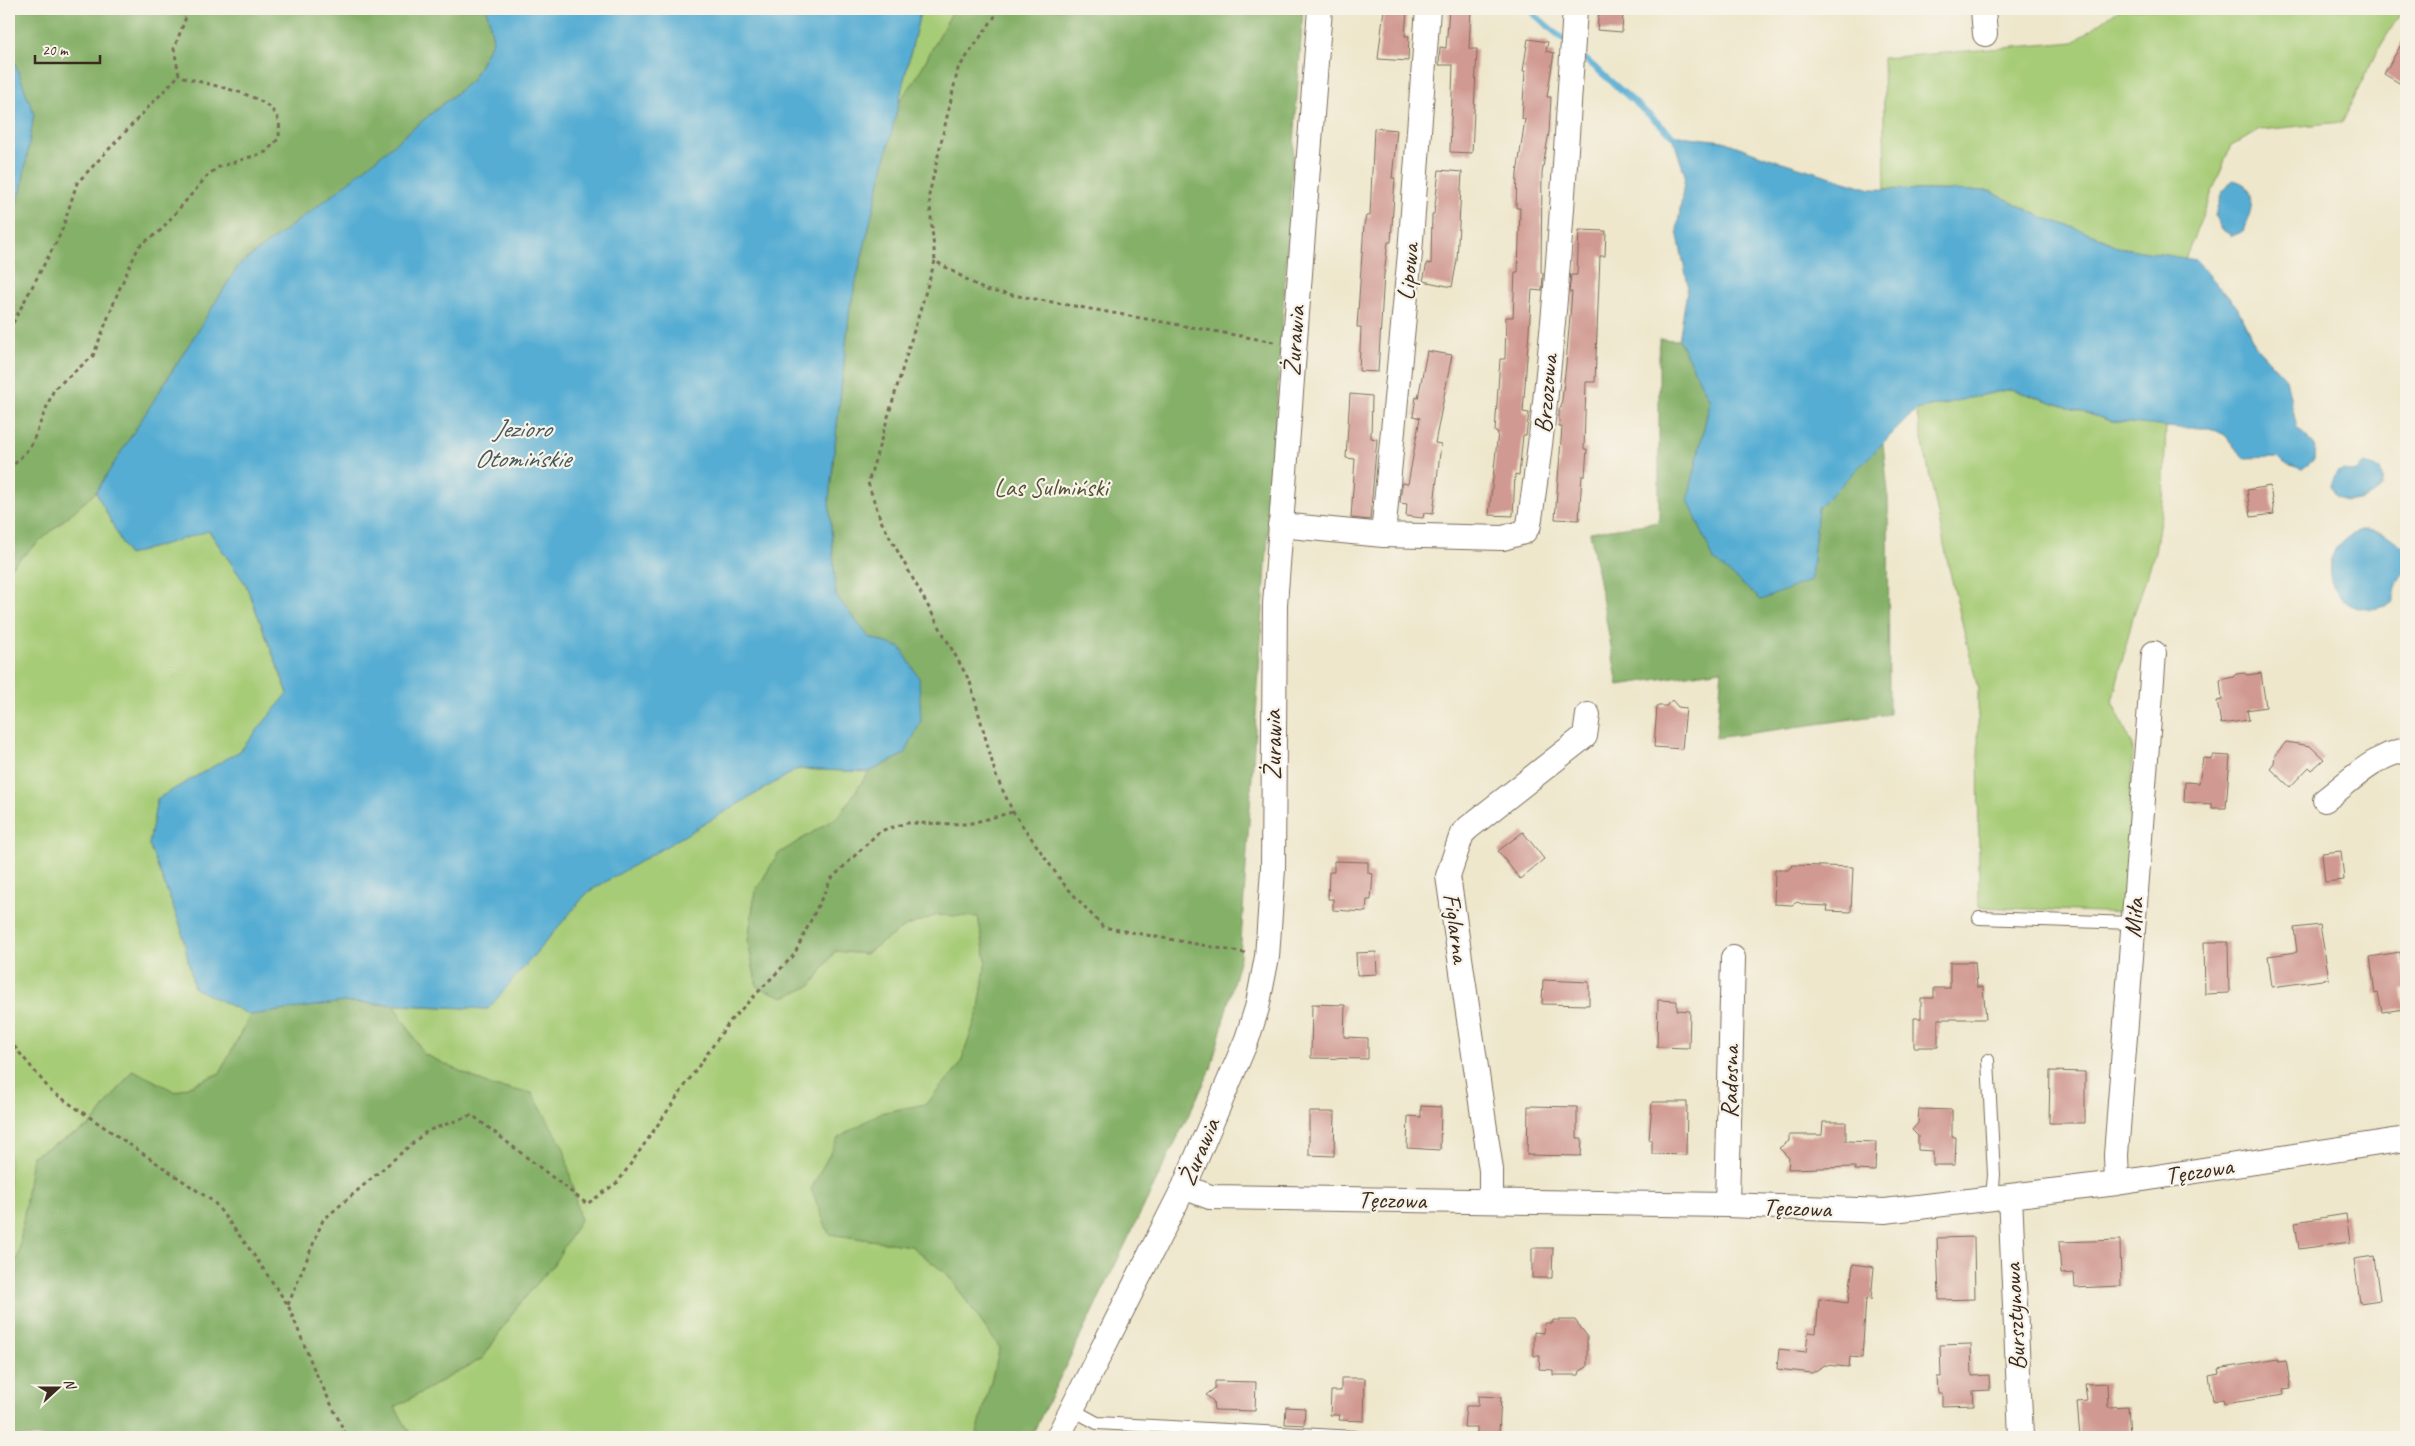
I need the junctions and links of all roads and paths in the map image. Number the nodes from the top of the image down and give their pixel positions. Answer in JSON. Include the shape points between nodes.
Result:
{"nodes":[{"id":1,"x":189,"y":9,"type":"edge"},
{"id":2,"x":1000,"y":9,"type":"edge"},
{"id":3,"x":1320,"y":9,"type":"edge"},
{"id":4,"x":1428,"y":9,"type":"edge"},
{"id":5,"x":1575,"y":9,"type":"edge"},
{"id":6,"x":1984,"y":9,"type":"edge"},
{"id":7,"x":1986,"y":34,"type":"dead end"},
{"id":8,"x":179,"y":75,"type":"junction"},
{"id":9,"x":934,"y":261,"type":"junction"},
{"id":10,"x":9,"y":330,"type":"edge"},
{"id":11,"x":1294,"y":346,"type":"junction"},
{"id":12,"x":9,"y":470,"type":"edge"},
{"id":13,"x":1280,"y":525,"type":"junction"},
{"id":14,"x":1383,"y":535,"type":"junction"},
{"id":15,"x":2154,"y":652,"type":"dead end"},
{"id":16,"x":1588,"y":715,"type":"dead end"},
{"id":17,"x":2406,"y":750,"type":"edge"},
{"id":18,"x":2325,"y":800,"type":"dead end"},
{"id":19,"x":1013,"y":812,"type":"junction"},
{"id":20,"x":1979,"y":918,"type":"dead end"},
{"id":21,"x":2133,"y":922,"type":"junction"},
{"id":22,"x":1267,"y":957,"type":"junction"},
{"id":23,"x":1733,"y":958,"type":"dead end"},
{"id":24,"x":9,"y":1040,"type":"edge"},
{"id":25,"x":1988,"y":1060,"type":"dead end"},
{"id":26,"x":2406,"y":1139,"type":"edge"},
{"id":27,"x":2117,"y":1183,"type":"junction"},
{"id":28,"x":1184,"y":1187,"type":"junction"},
{"id":29,"x":2001,"y":1197,"type":"junction"},
{"id":30,"x":1491,"y":1201,"type":"junction"},
{"id":31,"x":1727,"y":1205,"type":"junction"},
{"id":32,"x":288,"y":1305,"type":"junction"},
{"id":33,"x":1072,"y":1410,"type":"junction"},
{"id":34,"x":347,"y":1437,"type":"edge"},
{"id":35,"x":1058,"y":1437,"type":"edge"},
{"id":36,"x":1355,"y":1437,"type":"edge"},
{"id":37,"x":2021,"y":1437,"type":"edge"}],
"edges":[{"from":1,"to":8,"type":"path","via":[[174,49]]},
{"from":2,"to":9,"type":"path","via":[[958,69],[930,195]]},
{"from":3,"to":11,"type":"street","name":"Żurawia"},
{"from":4,"to":14,"type":"street","name":"Lipowa","via":[[1410,254]]},
{"from":5,"to":14,"type":"street","name":"Brzozowa","via":[[1542,434],[1529,524],[1524,532],[1503,538]]},
{"from":6,"to":7,"type":"street"},
{"from":8,"to":10,"type":"path","via":[[77,183],[61,233]]},
{"from":8,"to":12,"type":"path","via":[[194,82],[234,90],[267,106],[279,122],[279,138],[266,152],[219,167],[209,174],[159,232],[139,246],[93,356],[54,389],[31,446]]},
{"from":9,"to":11,"type":"path","via":[[985,290]]},
{"from":9,"to":19,"type":"path","via":[[868,483],[881,521],[970,682],[996,776]]},
{"from":11,"to":13,"type":"street","name":"Żurawia"},
{"from":13,"to":14,"type":"street","name":"Brzozowa"},
{"from":13,"to":22,"type":"street","name":"Żurawia","via":[[1275,604],[1273,869]]},
{"from":15,"to":21,"type":"street","name":"Miła"},
{"from":16,"to":30,"type":"street","name":"Figlarna","via":[[1585,736],[1462,834],[1448,876],[1492,1170]]},
{"from":17,"to":18,"type":"street","via":[[2381,757]]},
{"from":19,"to":22,"type":"path","via":[[1062,882],[1103,927]]},
{"from":19,"to":32,"type":"path","via":[[968,824],[907,823],[880,831],[831,879],[794,955],[730,1021],[618,1182],[587,1204],[472,1115],[427,1131],[323,1220]]},
{"from":20,"to":21,"type":"lane"},
{"from":21,"to":27,"type":"street","name":"Miła","via":[[2116,1155]]},
{"from":22,"to":28,"type":"street","name":"Żurawia","via":[[1247,1039]]},
{"from":23,"to":31,"type":"street","name":"Radosna"},
{"from":24,"to":32,"type":"path","via":[[51,1091],[214,1202]]},
{"from":25,"to":29,"type":"lane","via":[[1994,1175]]},
{"from":26,"to":27,"type":"street","name":"Tęczowa"},
{"from":27,"to":29,"type":"street","name":"Tęczowa"},
{"from":28,"to":30,"type":"street","name":"Tęczowa","via":[[1210,1197]]},
{"from":28,"to":33,"type":"street","name":"Żurawia"},
{"from":29,"to":31,"type":"street","name":"Tęczowa","via":[[1885,1211]]},
{"from":29,"to":37,"type":"street","name":"Bursztynowa"},
{"from":30,"to":31,"type":"street","name":"Tęczowa"},
{"from":32,"to":34,"type":"path"},
{"from":33,"to":35,"type":"street","name":"Żurawia"},
{"from":33,"to":36,"type":"lane","via":[[1097,1423]]}]}
